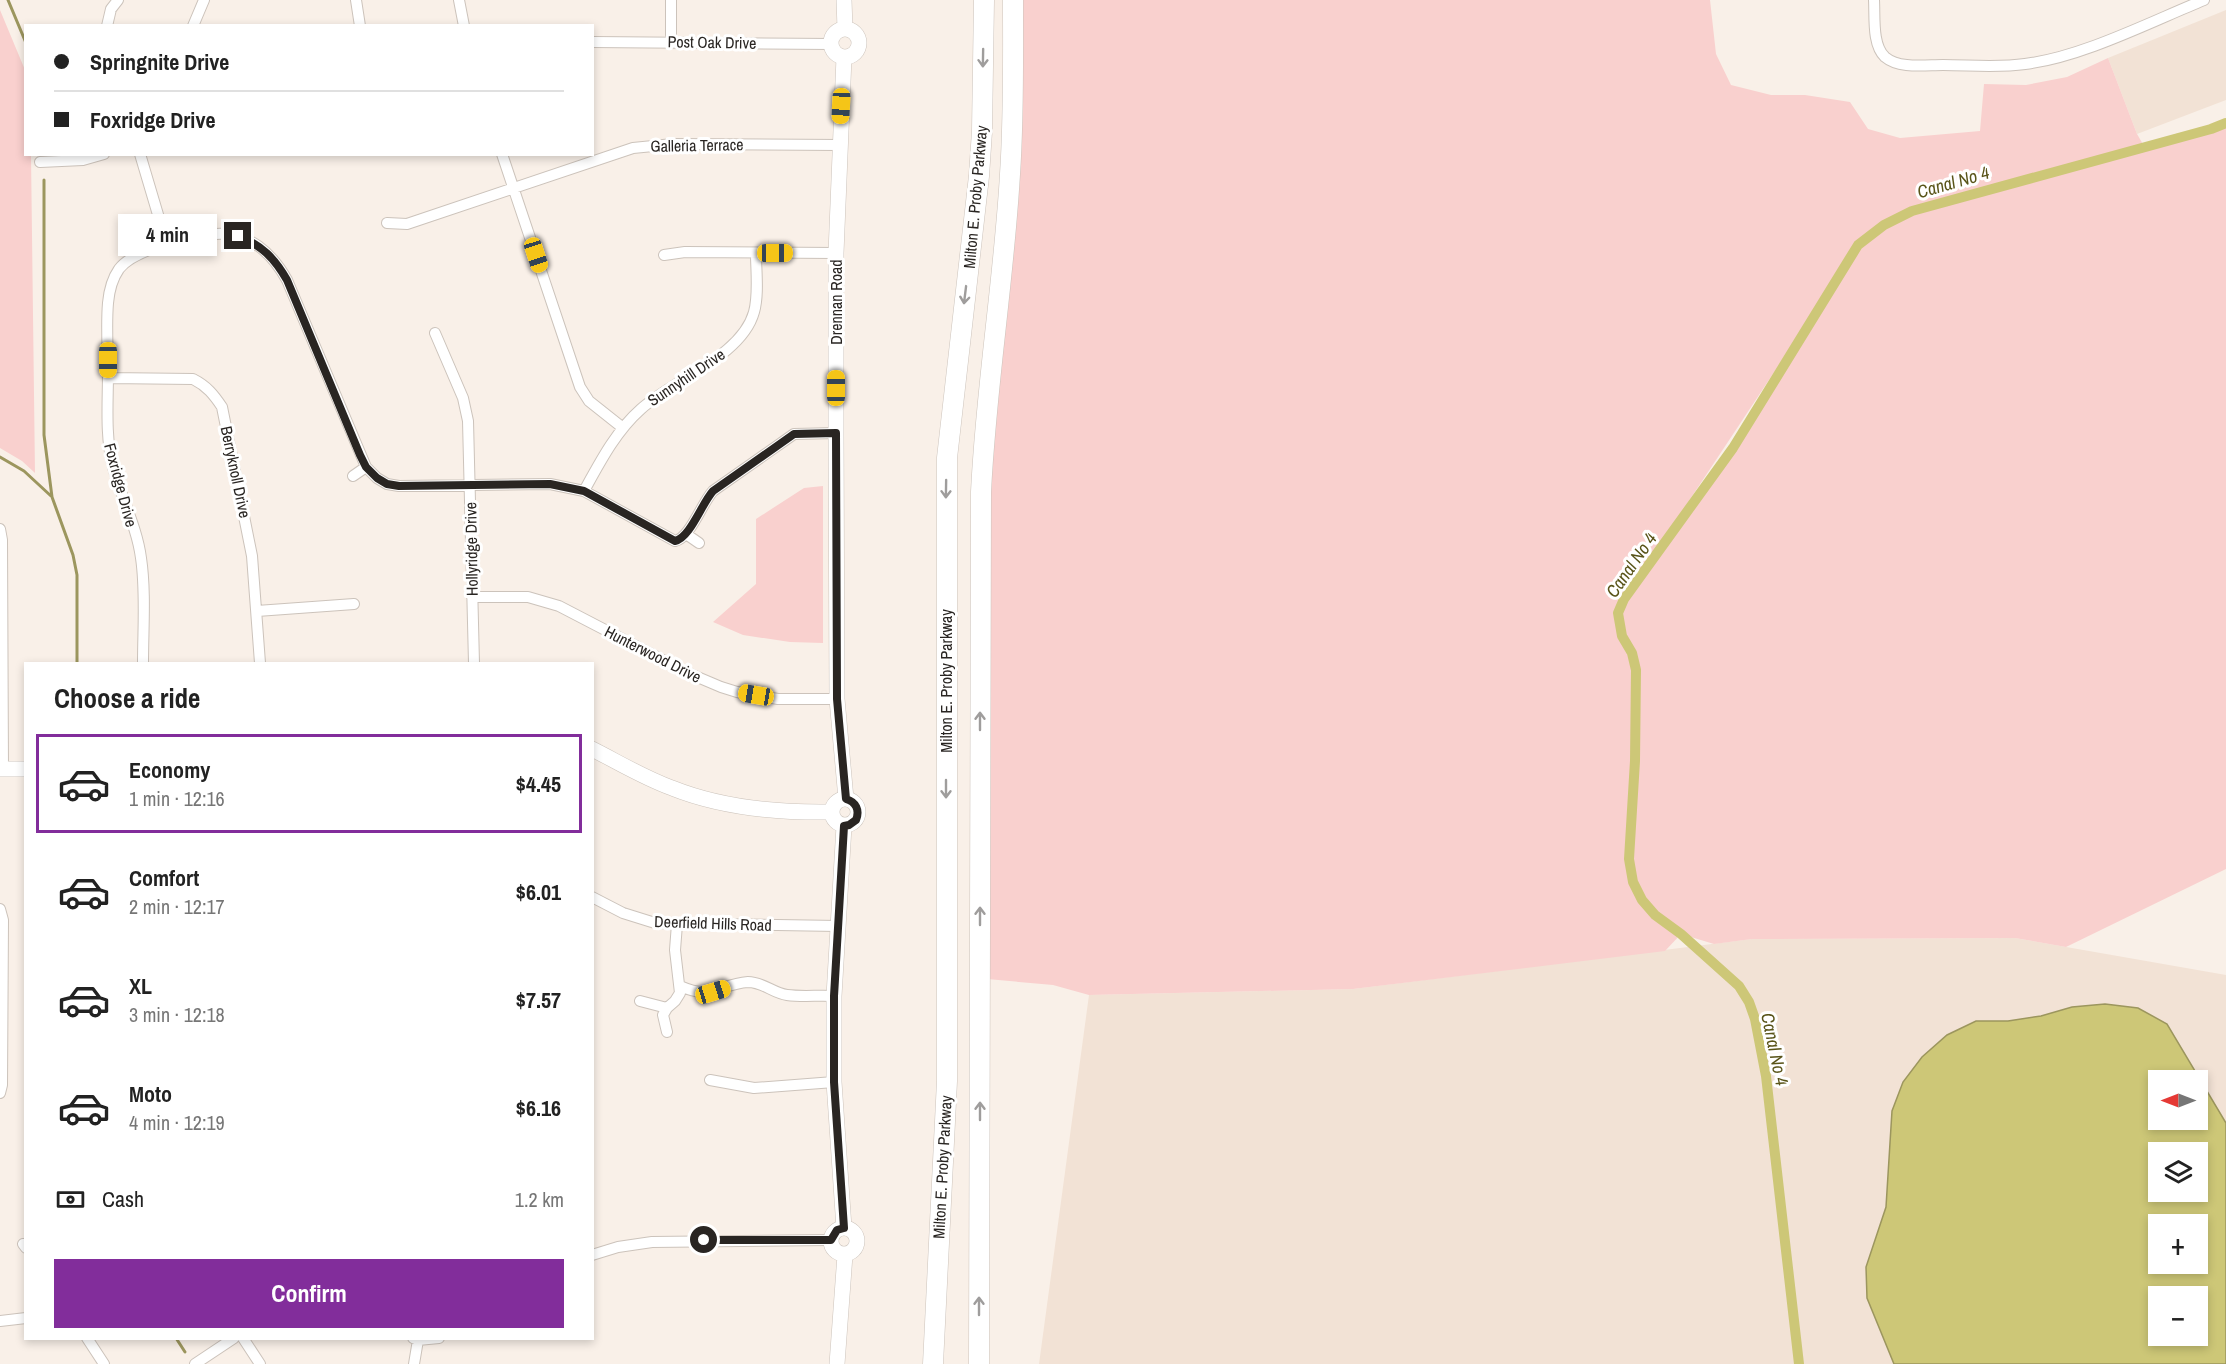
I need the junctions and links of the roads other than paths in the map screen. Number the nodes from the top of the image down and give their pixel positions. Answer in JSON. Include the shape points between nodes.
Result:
{"nodes":[{"id":1,"x":117,"y":0,"type":"edge"},
{"id":2,"x":204,"y":0,"type":"edge"},
{"id":3,"x":356,"y":0,"type":"edge"},
{"id":4,"x":459,"y":0,"type":"edge"},
{"id":5,"x":671,"y":0,"type":"edge"},
{"id":6,"x":844,"y":0,"type":"edge"},
{"id":7,"x":984,"y":0,"type":"edge"},
{"id":8,"x":1013,"y":0,"type":"edge"},
{"id":9,"x":1874,"y":0,"type":"edge"},
{"id":10,"x":2204,"y":0,"type":"edge"},
{"id":11,"x":107,"y":24,"type":"edge"},
{"id":12,"x":194,"y":24,"type":"edge"},
{"id":13,"x":360,"y":24,"type":"edge"},
{"id":14,"x":464,"y":24,"type":"edge"},
{"id":15,"x":845,"y":30,"type":"junction"},
{"id":16,"x":594,"y":42,"type":"edge"},
{"id":17,"x":671,"y":42,"type":"junction"},
{"id":18,"x":832,"y":44,"type":"junction"},
{"id":19,"x":844,"y":57,"type":"junction"},
{"id":20,"x":840,"y":145,"type":"junction"},
{"id":21,"x":97,"y":156,"type":"edge"},
{"id":22,"x":141,"y":156,"type":"edge"},
{"id":23,"x":503,"y":156,"type":"edge"},
{"id":24,"x":40,"y":162,"type":"dead end"},
{"id":25,"x":514,"y":189,"type":"junction"},
{"id":26,"x":387,"y":223,"type":"dead end"},
{"id":27,"x":167,"y":245,"type":"junction"},
{"id":28,"x":756,"y":253,"type":"junction"},
{"id":29,"x":836,"y":253,"type":"junction"},
{"id":30,"x":664,"y":255,"type":"dead end"},
{"id":31,"x":435,"y":333,"type":"dead end"},
{"id":32,"x":108,"y":378,"type":"junction"},
{"id":33,"x":623,"y":428,"type":"junction"},
{"id":34,"x":836,"y":433,"type":"junction"},
{"id":35,"x":366,"y":467,"type":"junction"},
{"id":36,"x":353,"y":476,"type":"dead end"},
{"id":37,"x":470,"y":485,"type":"junction"},
{"id":38,"x":584,"y":491,"type":"junction"},
{"id":39,"x":0,"y":530,"type":"edge"},
{"id":40,"x":686,"y":534,"type":"junction"},
{"id":41,"x":699,"y":543,"type":"dead end"},
{"id":42,"x":472,"y":597,"type":"junction"},
{"id":43,"x":354,"y":604,"type":"dead end"},
{"id":44,"x":257,"y":611,"type":"junction"},
{"id":45,"x":143,"y":662,"type":"edge"},
{"id":46,"x":260,"y":662,"type":"edge"},
{"id":47,"x":474,"y":662,"type":"edge"},
{"id":48,"x":837,"y":699,"type":"junction"},
{"id":49,"x":594,"y":750,"type":"edge"},
{"id":50,"x":1,"y":769,"type":"edge"},
{"id":51,"x":24,"y":769,"type":"edge"},
{"id":52,"x":846,"y":799,"type":"junction"},
{"id":53,"x":831,"y":812,"type":"junction"},
{"id":54,"x":844,"y":826,"type":"junction"},
{"id":55,"x":594,"y":898,"type":"edge"},
{"id":56,"x":0,"y":909,"type":"edge"},
{"id":57,"x":677,"y":924,"type":"junction"},
{"id":58,"x":838,"y":926,"type":"junction"},
{"id":59,"x":680,"y":986,"type":"junction"},
{"id":60,"x":834,"y":996,"type":"junction"},
{"id":61,"x":640,"y":1001,"type":"dead end"},
{"id":62,"x":667,"y":1008,"type":"junction"},
{"id":63,"x":667,"y":1032,"type":"dead end"},
{"id":64,"x":710,"y":1080,"type":"dead end"},
{"id":65,"x":834,"y":1082,"type":"junction"},
{"id":66,"x":0,"y":1093,"type":"edge"},
{"id":67,"x":844,"y":1228,"type":"junction"},
{"id":68,"x":831,"y":1240,"type":"junction"},
{"id":69,"x":594,"y":1254,"type":"edge"},
{"id":70,"x":845,"y":1255,"type":"junction"},
{"id":71,"x":24,"y":1318,"type":"edge"},
{"id":72,"x":0,"y":1321,"type":"edge"},
{"id":73,"x":88,"y":1340,"type":"edge"},
{"id":74,"x":231,"y":1340,"type":"edge"},
{"id":75,"x":244,"y":1340,"type":"edge"},
{"id":76,"x":416,"y":1340,"type":"edge"},
{"id":77,"x":104,"y":1364,"type":"edge"},
{"id":78,"x":195,"y":1364,"type":"edge"},
{"id":79,"x":260,"y":1364,"type":"edge"},
{"id":80,"x":414,"y":1364,"type":"edge"},
{"id":81,"x":837,"y":1364,"type":"edge"},
{"id":82,"x":933,"y":1364,"type":"edge"},
{"id":83,"x":979,"y":1364,"type":"edge"}],
"edges":[{"from":1,"to":11,"type":"street"},
{"from":2,"to":12,"type":"street"},
{"from":3,"to":13,"type":"street"},
{"from":4,"to":14,"type":"street"},
{"from":5,"to":17,"type":"street"},
{"from":6,"to":15,"type":"street"},
{"from":7,"to":82,"type":"highway","name":"Milton E. Proby Parkway","one_way":true,"via":[[979,176],[946,492],[947,1081]]},
{"from":83,"to":8,"type":"highway","name":"Milton E. Proby Parkway","one_way":true,"via":[[981,492],[1010,176]]},
{"from":9,"to":10,"type":"street","via":[[1876,33],[1883,55],[1908,65],[2023,65],[2086,48]]},
{"from":15,"to":18,"type":"street","via":[[834,36]]},
{"from":15,"to":19,"type":"street","via":[[853,32],[859,44],[856,52]]},
{"from":16,"to":17,"type":"street","name":"Post Oak Drive"},
{"from":17,"to":18,"type":"street","name":"Post Oak Drive"},
{"from":18,"to":19,"type":"street","via":[[834,51]]},
{"from":19,"to":20,"type":"street","name":"Drennan Road"},
{"from":20,"to":25,"type":"street","name":"Galleria Terrace","via":[[649,145]]},
{"from":20,"to":29,"type":"street","name":"Drennan Road"},
{"from":21,"to":24,"type":"street"},
{"from":22,"to":27,"type":"street"},
{"from":23,"to":25,"type":"street"},
{"from":25,"to":26,"type":"street","name":"Galleria Terrace","via":[[407,224]]},
{"from":25,"to":33,"type":"street","via":[[580,387],[589,401]]},
{"from":27,"to":32,"type":"street","name":"Foxridge Drive","via":[[139,254],[115,275],[108,305]]},
{"from":27,"to":35,"type":"street","name":"Foxridge Drive","via":[[225,234],[253,242],[278,264]]},
{"from":28,"to":29,"type":"street"},
{"from":28,"to":30,"type":"street"},
{"from":28,"to":33,"type":"street","name":"Sunnyhill Drive","via":[[756,299],[744,334],[727,350],[644,406]]},
{"from":29,"to":34,"type":"street","name":"Drennan Road"},
{"from":31,"to":37,"type":"street","name":"Hollyridge Drive","via":[[467,409]]},
{"from":32,"to":44,"type":"street","name":"Berryknoll Drive","via":[[195,375],[215,396],[222,407],[250,537]]},
{"from":32,"to":45,"type":"street","name":"Foxridge Drive","via":[[110,450],[141,556]]},
{"from":33,"to":38,"type":"street","name":"Sunnyhill Drive"},
{"from":34,"to":40,"type":"street","via":[[801,433],[785,439],[713,491]]},
{"from":34,"to":48,"type":"street","name":"Drennan Road"},
{"from":35,"to":36,"type":"street"},
{"from":35,"to":37,"type":"street","via":[[382,481],[399,486]]},
{"from":37,"to":38,"type":"street","via":[[550,484]]},
{"from":37,"to":42,"type":"street","name":"Hollyridge Drive"},
{"from":38,"to":40,"type":"street","via":[[675,541]]},
{"from":39,"to":50,"type":"street"},
{"from":40,"to":41,"type":"street"},
{"from":42,"to":47,"type":"street","name":"Hollyridge Drive"},
{"from":42,"to":48,"type":"street","name":"Hunterwood Drive","via":[[528,597],[559,606],[688,673],[737,692],[778,699]]},
{"from":43,"to":44,"type":"street"},
{"from":44,"to":46,"type":"street","name":"Berryknoll Drive"},
{"from":48,"to":52,"type":"street","name":"Drennan Road"},
{"from":49,"to":53,"type":"street","via":[[670,788],[708,800],[762,810]]},
{"from":50,"to":51,"type":"street"},
{"from":52,"to":53,"type":"street","via":[[838,801]]},
{"from":52,"to":54,"type":"street","via":[[857,806],[858,816]]},
{"from":53,"to":54,"type":"street","via":[[834,820]]},
{"from":54,"to":58,"type":"street"},
{"from":55,"to":57,"type":"street","name":"Deerfield Hills Road","via":[[640,919]]},
{"from":56,"to":66,"type":"street"},
{"from":57,"to":58,"type":"street","name":"Deerfield Hills Road"},
{"from":57,"to":59,"type":"street"},
{"from":58,"to":60,"type":"street"},
{"from":59,"to":60,"type":"street","via":[[693,992],[713,992],[744,982],[758,982],[785,995]]},
{"from":59,"to":62,"type":"street","via":[[680,993]]},
{"from":60,"to":65,"type":"street"},
{"from":61,"to":62,"type":"street"},
{"from":62,"to":63,"type":"street","via":[[663,1015]]},
{"from":64,"to":65,"type":"street","via":[[754,1088]]},
{"from":65,"to":67,"type":"street"},
{"from":67,"to":68,"type":"street","via":[[837,1230]]},
{"from":67,"to":70,"type":"street","via":[[853,1231],[858,1239],[856,1248]]},
{"from":68,"to":69,"type":"street","via":[[652,1242]]},
{"from":68,"to":70,"type":"street","via":[[833,1249]]},
{"from":70,"to":81,"type":"street"},
{"from":71,"to":72,"type":"street"},
{"from":73,"to":77,"type":"street"},
{"from":74,"to":78,"type":"street"},
{"from":75,"to":79,"type":"street"},
{"from":76,"to":80,"type":"street"}]}
